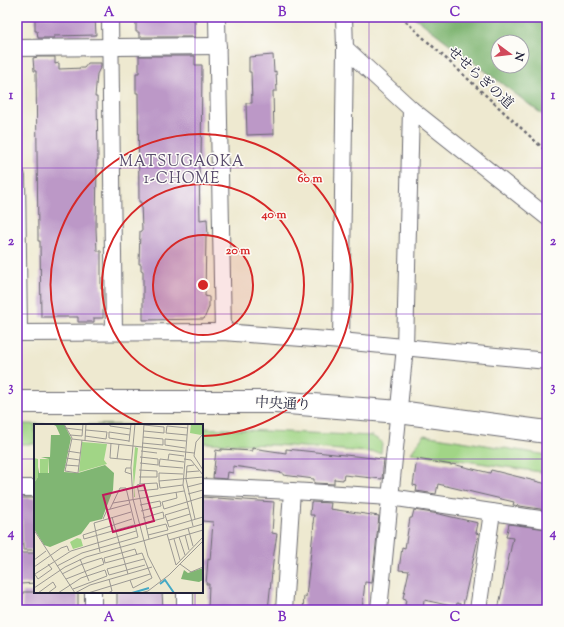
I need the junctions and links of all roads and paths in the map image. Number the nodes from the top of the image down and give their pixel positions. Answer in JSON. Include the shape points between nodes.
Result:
{"nodes":[{"id":1,"x":110,"y":17,"type":"edge"},
{"id":2,"x":217,"y":17,"type":"edge"},
{"id":3,"x":344,"y":17,"type":"edge"},
{"id":4,"x":400,"y":17,"type":"edge"},
{"id":5,"x":218,"y":46,"type":"junction"},
{"id":6,"x":110,"y":47,"type":"junction"},
{"id":7,"x":17,"y":48,"type":"edge"},
{"id":8,"x":345,"y":48,"type":"junction"},
{"id":9,"x":411,"y":110,"type":"junction"},
{"id":10,"x":547,"y":152,"type":"edge"},
{"id":11,"x":17,"y":176,"type":"edge"},
{"id":12,"x":547,"y":216,"type":"edge"},
{"id":13,"x":114,"y":332,"type":"junction"},
{"id":14,"x":223,"y":332,"type":"junction"},
{"id":15,"x":18,"y":333,"type":"edge"},
{"id":16,"x":341,"y":341,"type":"junction"},
{"id":17,"x":405,"y":347,"type":"junction"},
{"id":18,"x":547,"y":361,"type":"edge"},
{"id":19,"x":17,"y":402,"type":"edge"},
{"id":20,"x":399,"y":412,"type":"junction"},
{"id":21,"x":547,"y":432,"type":"edge"},
{"id":22,"x":203,"y":487,"type":"edge"},
{"id":23,"x":17,"y":488,"type":"edge"},
{"id":24,"x":34,"y":488,"type":"edge"},
{"id":25,"x":292,"y":491,"type":"junction"},
{"id":26,"x":390,"y":498,"type":"junction"},
{"id":27,"x":492,"y":512,"type":"junction"},
{"id":28,"x":547,"y":520,"type":"edge"},
{"id":29,"x":93,"y":593,"type":"edge"},
{"id":30,"x":186,"y":593,"type":"edge"},
{"id":31,"x":93,"y":610,"type":"edge"},
{"id":32,"x":185,"y":610,"type":"edge"},
{"id":33,"x":284,"y":610,"type":"edge"},
{"id":34,"x":379,"y":610,"type":"edge"},
{"id":35,"x":478,"y":610,"type":"edge"}],
"edges":[{"from":1,"to":6,"type":"street"},
{"from":2,"to":5,"type":"street"},
{"from":3,"to":8,"type":"street"},
{"from":4,"to":10,"type":"path","name":"せせらぎの道"},
{"from":5,"to":6,"type":"street"},
{"from":5,"to":14,"type":"street"},
{"from":6,"to":7,"type":"street"},
{"from":6,"to":13,"type":"street"},
{"from":8,"to":9,"type":"street"},
{"from":8,"to":16,"type":"street"},
{"from":9,"to":12,"type":"street"},
{"from":9,"to":17,"type":"street"},
{"from":11,"to":15,"type":"street"},
{"from":13,"to":14,"type":"street"},
{"from":13,"to":15,"type":"street"},
{"from":14,"to":16,"type":"street"},
{"from":16,"to":17,"type":"street"},
{"from":17,"to":18,"type":"street"},
{"from":17,"to":20,"type":"street"},
{"from":19,"to":20,"type":"street","name":"中央通り","via":[[276,402]]},
{"from":20,"to":21,"type":"street","name":"中央通り"},
{"from":20,"to":26,"type":"street"},
{"from":22,"to":25,"type":"street"},
{"from":23,"to":24,"type":"street"},
{"from":25,"to":26,"type":"street"},
{"from":25,"to":33,"type":"street"},
{"from":26,"to":27,"type":"street"},
{"from":26,"to":34,"type":"street"},
{"from":27,"to":28,"type":"street"},
{"from":27,"to":35,"type":"street"},
{"from":29,"to":31,"type":"street"},
{"from":30,"to":32,"type":"street"}]}
